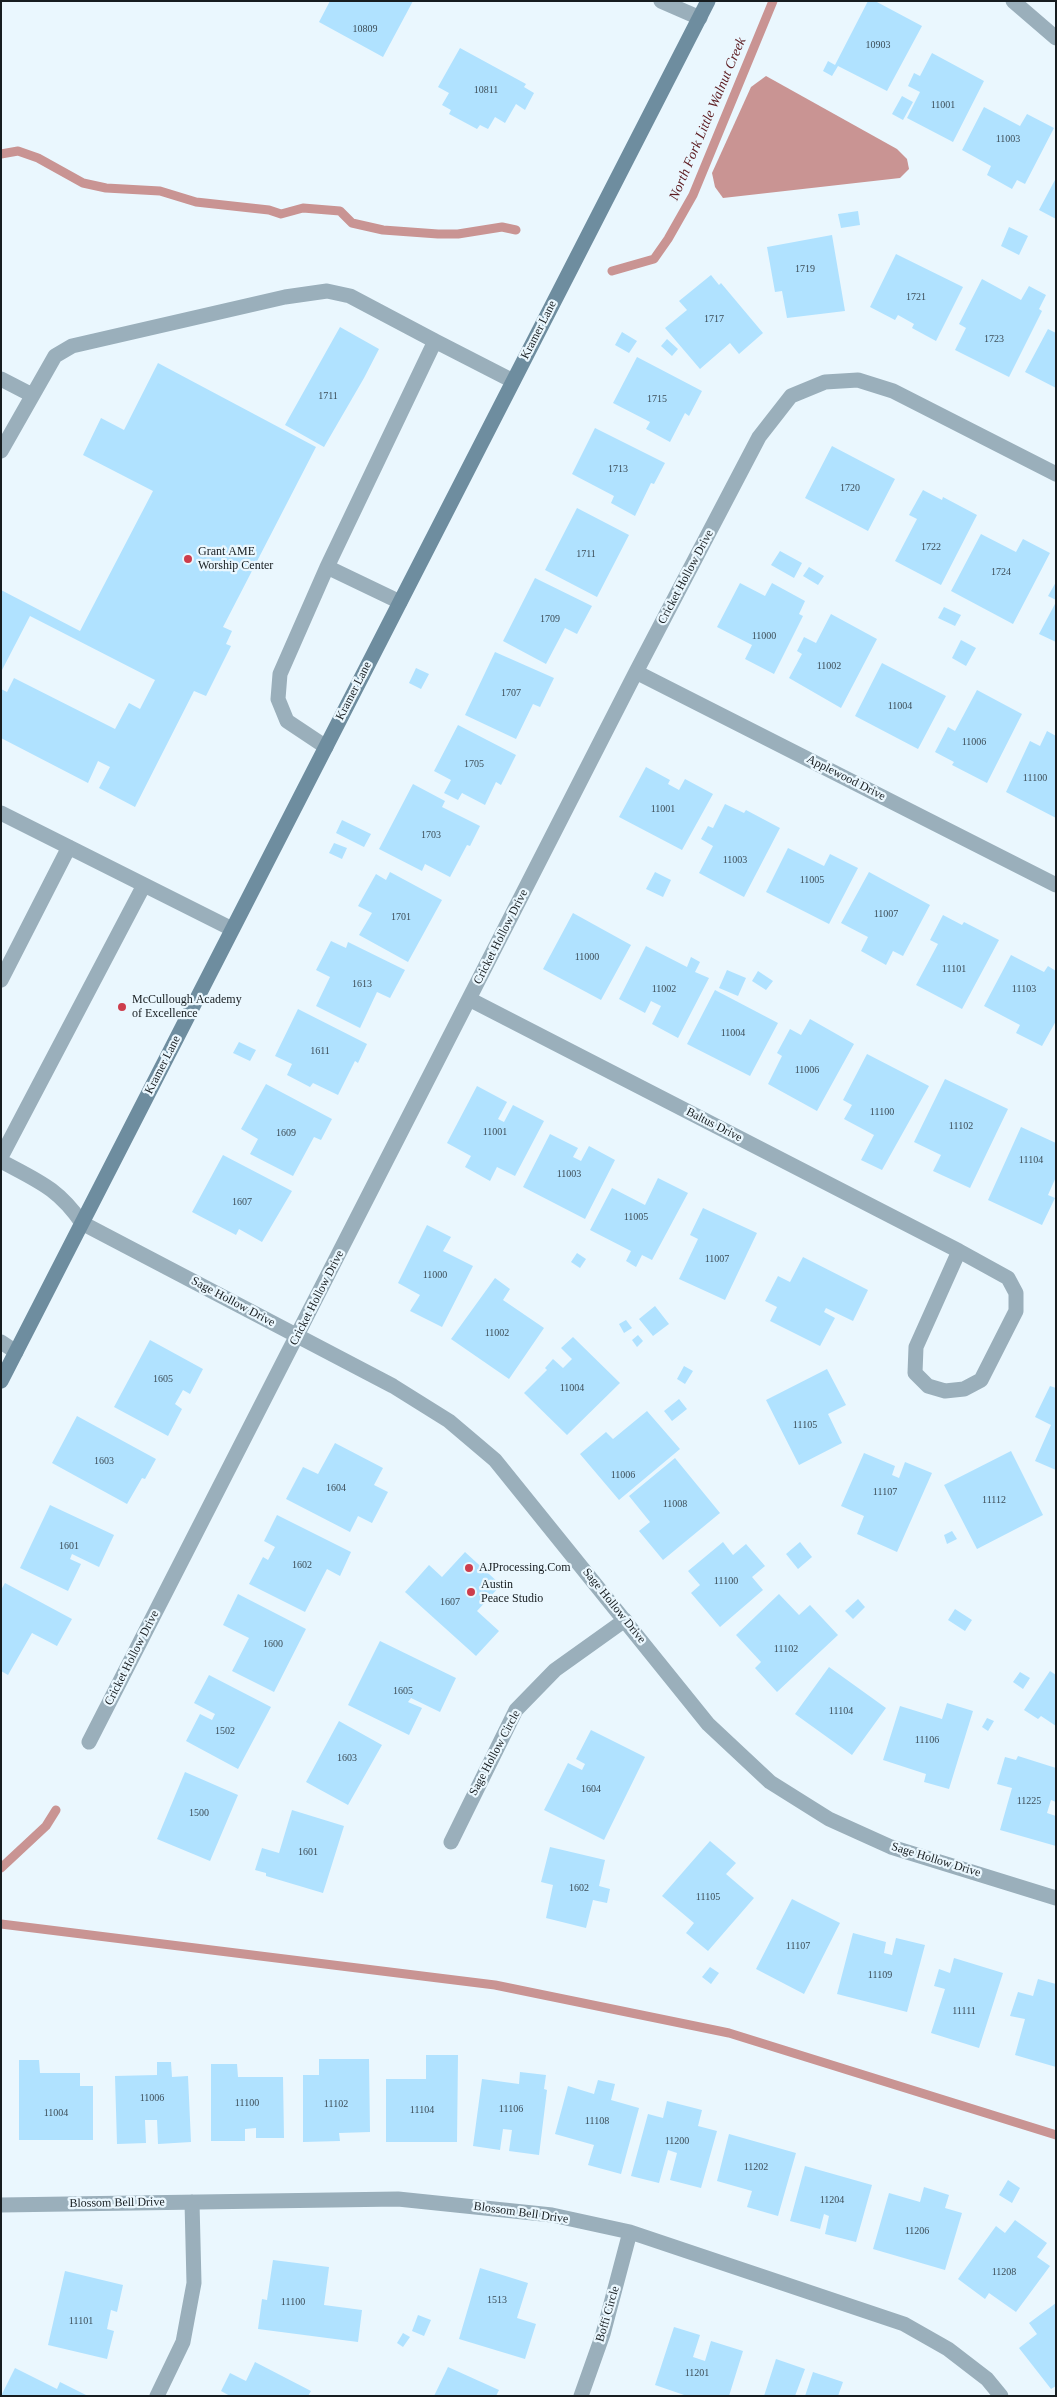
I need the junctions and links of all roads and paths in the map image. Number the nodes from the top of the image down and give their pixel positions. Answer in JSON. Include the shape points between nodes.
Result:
{"nodes":[{"id":1,"x":662,"y":1,"type":"edge"},
{"id":2,"x":708,"y":1,"type":"edge"},
{"id":3,"x":1013,"y":1,"type":"edge"},
{"id":4,"x":700,"y":18,"type":"junction"},
{"id":5,"x":1056,"y":38,"type":"edge"},
{"id":6,"x":435,"y":342,"type":"junction"},
{"id":7,"x":1,"y":379,"type":"edge"},
{"id":8,"x":513,"y":381,"type":"junction"},
{"id":9,"x":32,"y":395,"type":"junction"},
{"id":10,"x":1,"y":451,"type":"edge"},
{"id":11,"x":1056,"y":474,"type":"edge"},
{"id":12,"x":327,"y":567,"type":"junction"},
{"id":13,"x":400,"y":602,"type":"junction"},
{"id":14,"x":636,"y":672,"type":"junction"},
{"id":15,"x":326,"y":747,"type":"junction"},
{"id":16,"x":1,"y":814,"type":"edge"},
{"id":17,"x":69,"y":847,"type":"junction"},
{"id":18,"x":144,"y":885,"type":"junction"},
{"id":19,"x":1056,"y":885,"type":"edge"},
{"id":20,"x":232,"y":929,"type":"junction"},
{"id":21,"x":1,"y":980,"type":"edge"},
{"id":22,"x":469,"y":1000,"type":"junction"},
{"id":23,"x":1,"y":1157,"type":"edge"},
{"id":24,"x":1,"y":1161,"type":"edge"},
{"id":25,"x":82,"y":1223,"type":"junction"},
{"id":26,"x":959,"y":1250,"type":"junction"},
{"id":27,"x":298,"y":1336,"type":"junction"},
{"id":28,"x":1,"y":1342,"type":"edge"},
{"id":29,"x":16,"y":1352,"type":"junction"},
{"id":30,"x":1,"y":1380,"type":"edge"},
{"id":31,"x":625,"y":1620,"type":"junction"},
{"id":32,"x":89,"y":1742,"type":"dead end"},
{"id":33,"x":450,"y":1842,"type":"dead end"},
{"id":34,"x":1056,"y":1898,"type":"edge"},
{"id":35,"x":192,"y":2202,"type":"junction"},
{"id":36,"x":1,"y":2205,"type":"edge"},
{"id":37,"x":630,"y":2232,"type":"junction"},
{"id":38,"x":157,"y":2396,"type":"edge"},
{"id":39,"x":582,"y":2396,"type":"edge"},
{"id":40,"x":1001,"y":2396,"type":"edge"}],
"edges":[{"from":1,"to":4,"type":"street"},
{"from":2,"to":4,"type":"street","name":"Kramer Lane"},
{"from":3,"to":5,"type":"street"},
{"from":4,"to":8,"type":"street","name":"Kramer Lane"},
{"from":6,"to":8,"type":"street"},
{"from":6,"to":9,"type":"street","via":[[350,296],[327,291],[285,297],[72,346],[55,356]]},
{"from":6,"to":12,"type":"street"},
{"from":7,"to":9,"type":"street"},
{"from":8,"to":13,"type":"street","name":"Kramer Lane"},
{"from":9,"to":10,"type":"street"},
{"from":11,"to":14,"type":"street","name":"Cricket Hollow Drive","via":[[893,391],[858,380],[825,382],[790,396],[759,437]]},
{"from":12,"to":13,"type":"street"},
{"from":12,"to":15,"type":"street","via":[[280,674],[278,699],[287,721]]},
{"from":13,"to":15,"type":"street","name":"Kramer Lane"},
{"from":14,"to":19,"type":"street","name":"Applewood Drive"},
{"from":14,"to":22,"type":"street","name":"Cricket Hollow Drive"},
{"from":15,"to":20,"type":"street","name":"Kramer Lane"},
{"from":16,"to":17,"type":"street"},
{"from":17,"to":18,"type":"street"},
{"from":17,"to":21,"type":"street"},
{"from":18,"to":20,"type":"street"},
{"from":18,"to":23,"type":"street"},
{"from":20,"to":25,"type":"street","name":"Kramer Lane"},
{"from":22,"to":26,"type":"street","name":"Baltus Drive"},
{"from":22,"to":27,"type":"street","name":"Cricket Hollow Drive"},
{"from":24,"to":25,"type":"street","via":[[54,1190]]},
{"from":25,"to":27,"type":"street","name":"Sage Hollow Drive"},
{"from":25,"to":29,"type":"street","name":"Kramer Lane"},
{"from":26,"to":26,"type":"street","name":"Baltus Drive","via":[[1008,1278],[1016,1293],[1016,1311],[981,1380],[964,1389],[944,1390],[928,1386],[915,1373],[916,1347]]},
{"from":27,"to":31,"type":"street","name":"Sage Hollow Drive","via":[[401,1391],[449,1421],[495,1460]]},
{"from":27,"to":32,"type":"street","name":"Cricket Hollow Drive"},
{"from":28,"to":29,"type":"street"},
{"from":29,"to":30,"type":"street","name":"Kramer Lane"},
{"from":31,"to":33,"type":"street","name":"Sage Hollow Circle","via":[[555,1670],[516,1710]]},
{"from":31,"to":34,"type":"street","name":"Sage Hollow Drive","via":[[708,1724],[770,1782],[829,1819],[891,1847]]},
{"from":35,"to":36,"type":"street","name":"Blossom Bell Drive"},
{"from":35,"to":37,"type":"street","name":"Blossom Bell Drive","via":[[398,2199],[552,2215]]},
{"from":35,"to":38,"type":"street","via":[[194,2283],[183,2342]]},
{"from":37,"to":39,"type":"street","name":"Boffi Circle","via":[[603,2334]]},
{"from":37,"to":40,"type":"street","name":"Blossom Bell Drive","via":[[904,2324],[948,2349],[987,2379]]}]}
